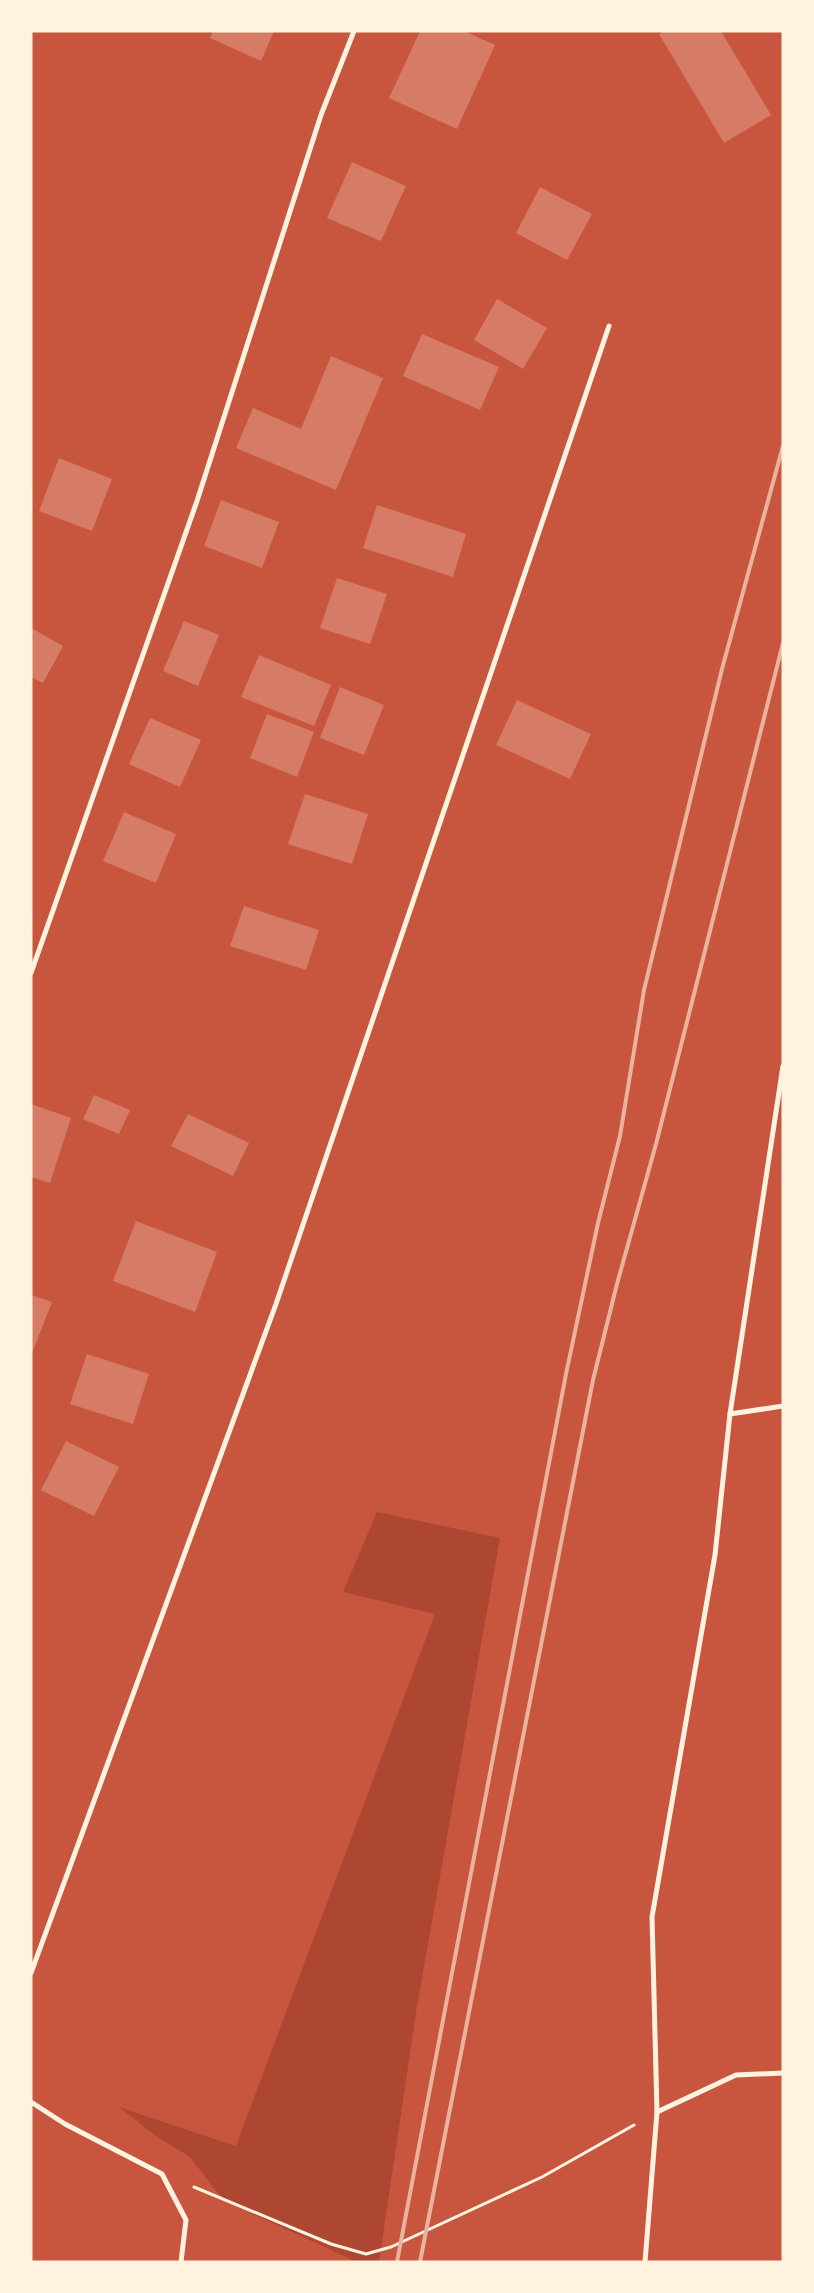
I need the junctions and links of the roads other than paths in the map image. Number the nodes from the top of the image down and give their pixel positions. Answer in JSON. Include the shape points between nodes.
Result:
{"nodes":[{"id":1,"x":354,"y":31,"type":"edge"},
{"id":2,"x":609,"y":326,"type":"dead end"},
{"id":3,"x":31,"y":973,"type":"edge"},
{"id":4,"x":783,"y":1066,"type":"edge"},
{"id":5,"x":783,"y":1406,"type":"edge"},
{"id":6,"x":730,"y":1414,"type":"junction"},
{"id":7,"x":31,"y":1974,"type":"edge"},
{"id":8,"x":783,"y":2073,"type":"edge"},
{"id":9,"x":31,"y":2102,"type":"edge"},
{"id":10,"x":657,"y":2112,"type":"junction"},
{"id":11,"x":181,"y":2262,"type":"edge"},
{"id":12,"x":645,"y":2262,"type":"edge"}],
"edges":[{"from":1,"to":3,"type":"street","via":[[321,115],[197,501]]},
{"from":2,"to":7,"type":"street","via":[[276,1304]]},
{"from":4,"to":6,"type":"street"},
{"from":5,"to":6,"type":"street"},
{"from":6,"to":10,"type":"street","via":[[715,1555],[652,1917]]},
{"from":8,"to":10,"type":"street","via":[[736,2076]]},
{"from":9,"to":11,"type":"street","via":[[65,2124],[162,2174],[186,2220]]},
{"from":10,"to":12,"type":"street"}]}
